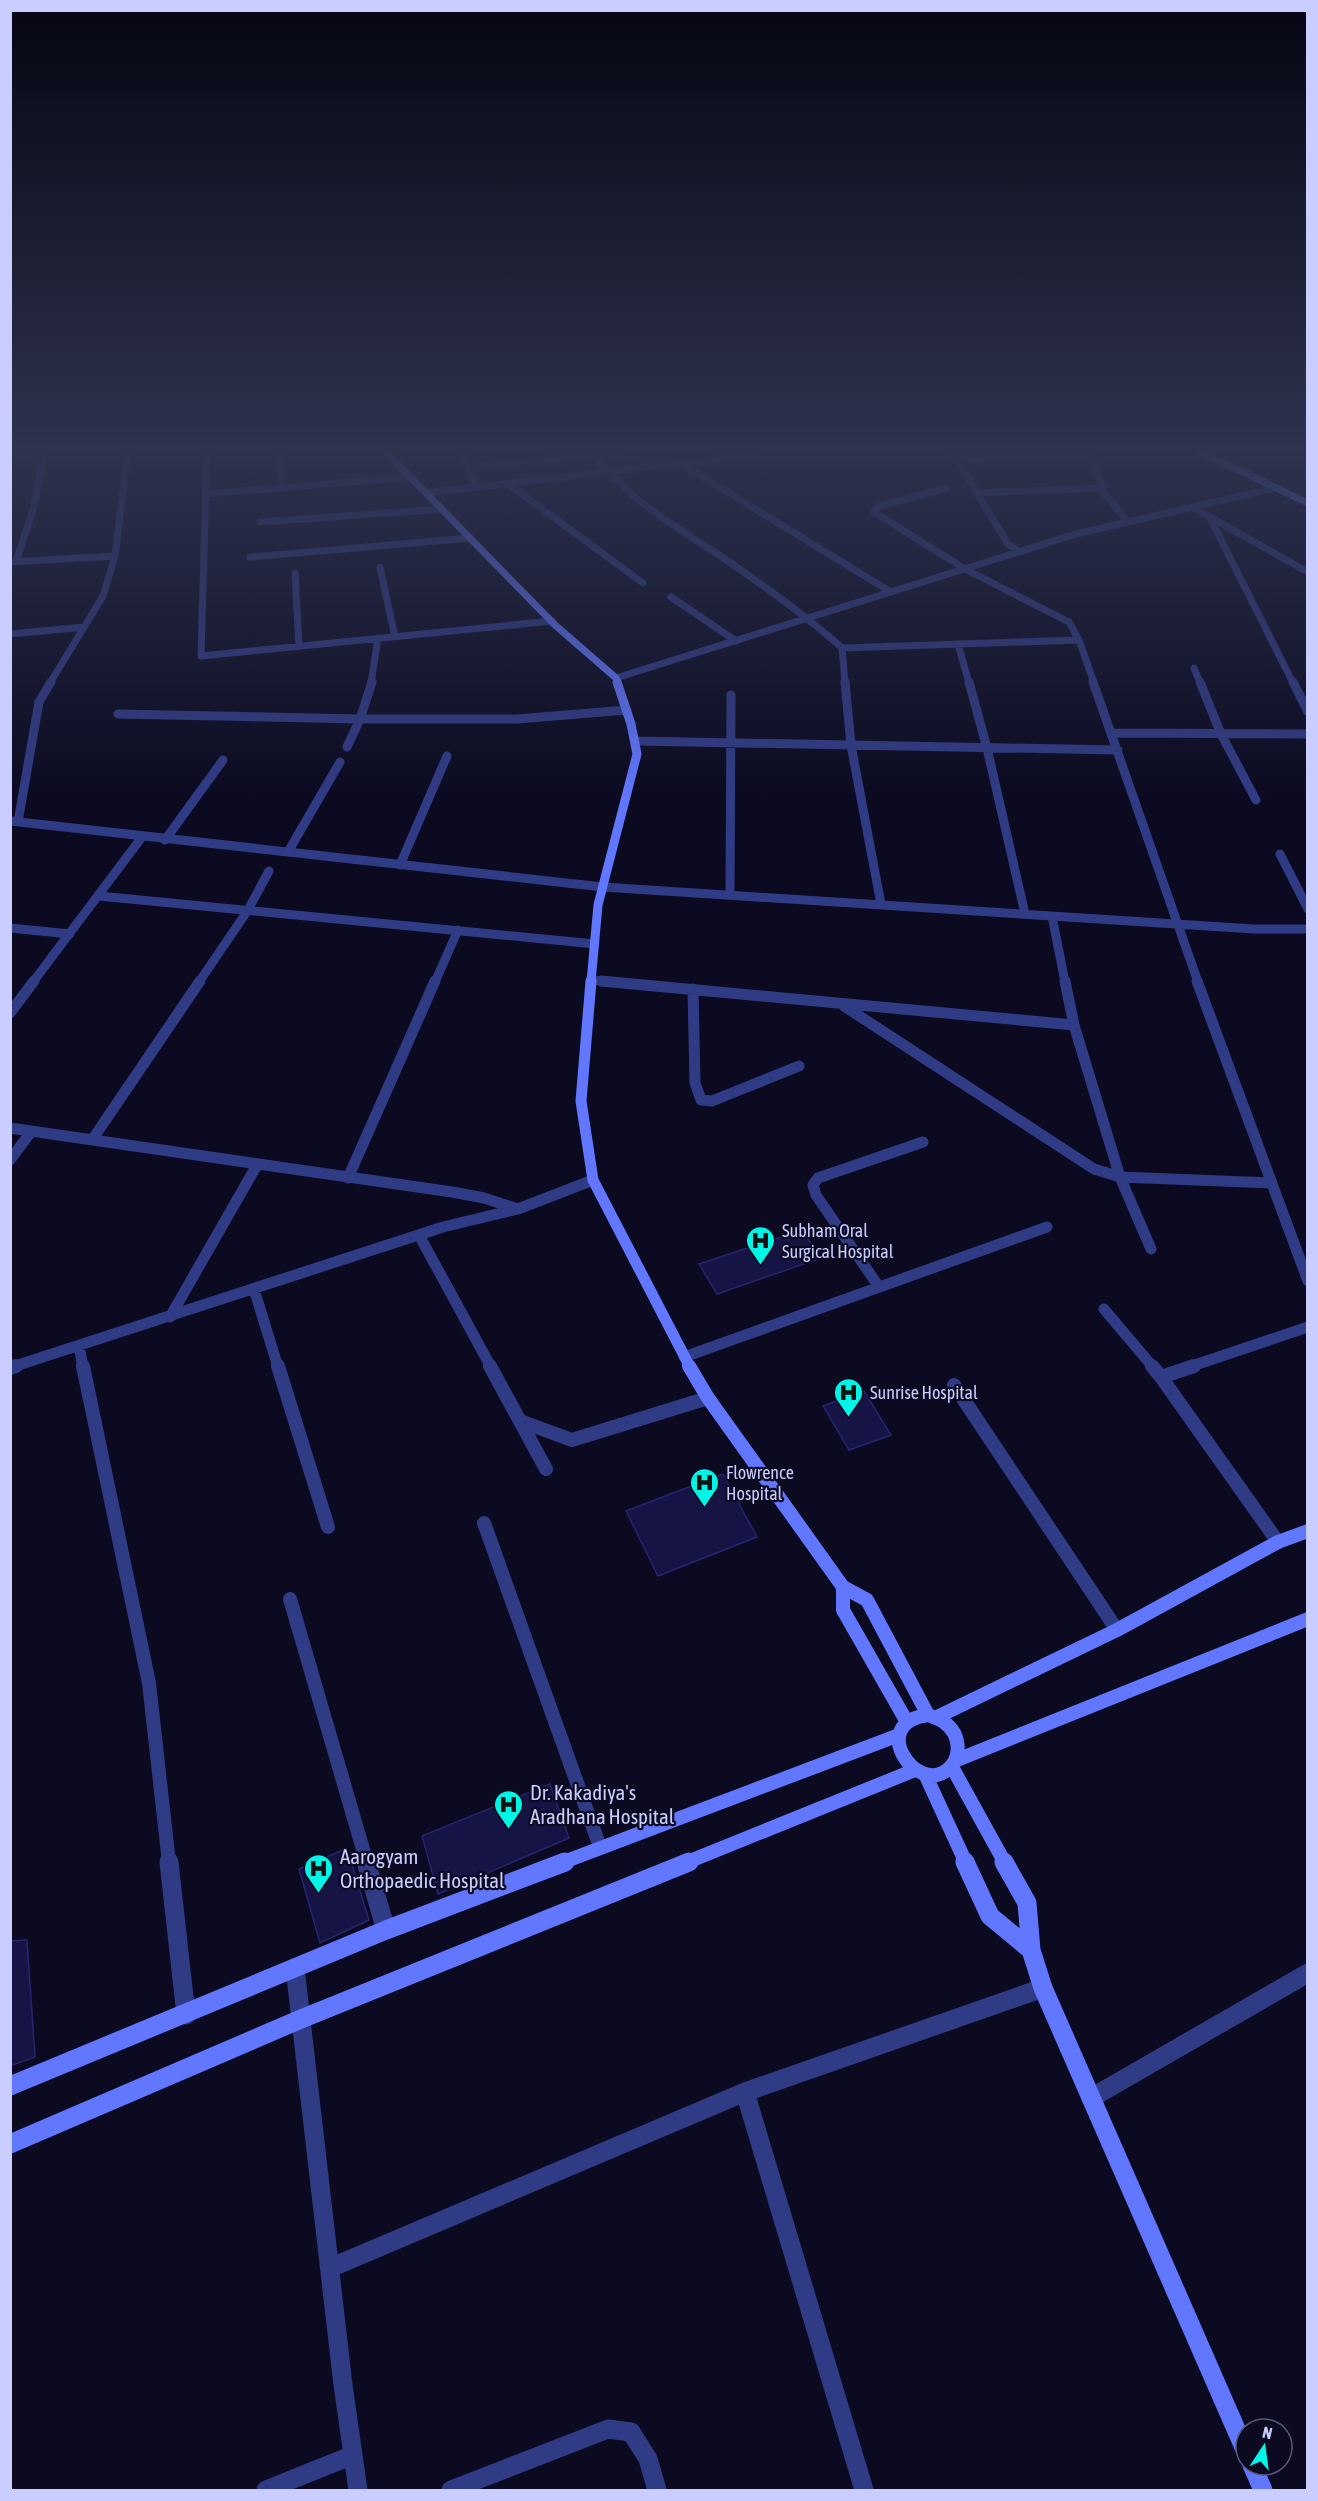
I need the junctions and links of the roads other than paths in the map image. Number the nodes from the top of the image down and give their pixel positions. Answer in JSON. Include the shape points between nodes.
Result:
{"nodes":[{"id":1,"x":112,"y":567,"type":"edge"},
{"id":2,"x":204,"y":567,"type":"edge"},
{"id":3,"x":380,"y":567,"type":"dead end"},
{"id":4,"x":498,"y":567,"type":"edge"},
{"id":5,"x":621,"y":567,"type":"edge"},
{"id":6,"x":735,"y":567,"type":"edge"},
{"id":7,"x":850,"y":567,"type":"edge"},
{"id":8,"x":961,"y":567,"type":"edge"},
{"id":9,"x":972,"y":567,"type":"edge"},
{"id":10,"x":1235,"y":567,"type":"edge"},
{"id":11,"x":965,"y":569,"type":"junction"},
{"id":12,"x":295,"y":573,"type":"dead end"},
{"id":13,"x":643,"y":583,"type":"dead end"},
{"id":14,"x":891,"y":592,"type":"junction"},
{"id":15,"x":671,"y":597,"type":"dead end"},
{"id":16,"x":810,"y":618,"type":"junction"},
{"id":17,"x":552,"y":621,"type":"junction"},
{"id":18,"x":84,"y":627,"type":"junction"},
{"id":19,"x":10,"y":634,"type":"edge"},
{"id":20,"x":395,"y":637,"type":"junction"},
{"id":21,"x":378,"y":638,"type":"junction"},
{"id":22,"x":1079,"y":640,"type":"junction"},
{"id":23,"x":736,"y":641,"type":"junction"},
{"id":24,"x":958,"y":644,"type":"junction"},
{"id":25,"x":298,"y":646,"type":"junction"},
{"id":26,"x":842,"y":648,"type":"junction"},
{"id":27,"x":1194,"y":668,"type":"dead end"},
{"id":28,"x":616,"y":678,"type":"junction"},
{"id":29,"x":731,"y":694,"type":"dead end"},
{"id":30,"x":627,"y":710,"type":"junction"},
{"id":31,"x":1308,"y":712,"type":"edge"},
{"id":32,"x":118,"y":714,"type":"dead end"},
{"id":33,"x":360,"y":719,"type":"junction"},
{"id":34,"x":1112,"y":733,"type":"junction"},
{"id":35,"x":1221,"y":734,"type":"junction"},
{"id":36,"x":1308,"y":734,"type":"edge"},
{"id":37,"x":635,"y":741,"type":"junction"},
{"id":38,"x":730,"y":743,"type":"junction"},
{"id":39,"x":851,"y":745,"type":"junction"},
{"id":40,"x":347,"y":747,"type":"dead end"},
{"id":41,"x":987,"y":748,"type":"junction"},
{"id":42,"x":1118,"y":750,"type":"junction"},
{"id":43,"x":447,"y":756,"type":"dead end"},
{"id":44,"x":224,"y":760,"type":"dead end"},
{"id":45,"x":340,"y":762,"type":"dead end"},
{"id":46,"x":1256,"y":800,"type":"dead end"},
{"id":47,"x":14,"y":822,"type":"edge"},
{"id":48,"x":142,"y":837,"type":"junction"},
{"id":49,"x":165,"y":840,"type":"junction"},
{"id":50,"x":288,"y":852,"type":"junction"},
{"id":51,"x":1280,"y":854,"type":"dead end"},
{"id":52,"x":400,"y":865,"type":"junction"},
{"id":53,"x":269,"y":871,"type":"dead end"},
{"id":54,"x":603,"y":886,"type":"junction"},
{"id":55,"x":730,"y":895,"type":"junction"},
{"id":56,"x":99,"y":896,"type":"junction"},
{"id":57,"x":881,"y":904,"type":"junction"},
{"id":58,"x":1308,"y":909,"type":"edge"},
{"id":59,"x":248,"y":910,"type":"junction"},
{"id":60,"x":1025,"y":914,"type":"junction"},
{"id":61,"x":1052,"y":916,"type":"junction"},
{"id":62,"x":1176,"y":924,"type":"junction"},
{"id":63,"x":10,"y":928,"type":"edge"},
{"id":64,"x":1308,"y":929,"type":"edge"},
{"id":65,"x":458,"y":930,"type":"junction"},
{"id":66,"x":70,"y":934,"type":"junction"},
{"id":67,"x":595,"y":944,"type":"junction"},
{"id":68,"x":592,"y":980,"type":"junction"},
{"id":69,"x":693,"y":989,"type":"junction"},
{"id":70,"x":840,"y":1003,"type":"junction"},
{"id":71,"x":10,"y":1013,"type":"edge"},
{"id":72,"x":1074,"y":1025,"type":"junction"},
{"id":73,"x":799,"y":1066,"type":"dead end"},
{"id":74,"x":10,"y":1128,"type":"edge"},
{"id":75,"x":31,"y":1132,"type":"junction"},
{"id":76,"x":92,"y":1140,"type":"junction"},
{"id":77,"x":923,"y":1142,"type":"dead end"},
{"id":78,"x":10,"y":1160,"type":"edge"},
{"id":79,"x":257,"y":1166,"type":"junction"},
{"id":80,"x":1120,"y":1177,"type":"junction"},
{"id":81,"x":348,"y":1178,"type":"junction"},
{"id":82,"x":592,"y":1180,"type":"junction"},
{"id":83,"x":1272,"y":1184,"type":"junction"},
{"id":84,"x":518,"y":1209,"type":"junction"},
{"id":85,"x":1047,"y":1227,"type":"dead end"},
{"id":86,"x":419,"y":1235,"type":"junction"},
{"id":87,"x":1152,"y":1249,"type":"dead end"},
{"id":88,"x":1308,"y":1281,"type":"edge"},
{"id":89,"x":879,"y":1287,"type":"junction"},
{"id":90,"x":254,"y":1289,"type":"junction"},
{"id":91,"x":1104,"y":1309,"type":"dead end"},
{"id":92,"x":170,"y":1317,"type":"junction"},
{"id":93,"x":1308,"y":1327,"type":"edge"},
{"id":94,"x":79,"y":1346,"type":"junction"},
{"id":95,"x":684,"y":1357,"type":"junction"},
{"id":96,"x":10,"y":1368,"type":"edge"},
{"id":97,"x":1161,"y":1377,"type":"junction"},
{"id":98,"x":954,"y":1385,"type":"dead end"},
{"id":99,"x":708,"y":1398,"type":"junction"},
{"id":100,"x":520,"y":1421,"type":"junction"},
{"id":101,"x":546,"y":1469,"type":"dead end"},
{"id":102,"x":484,"y":1522,"type":"dead end"},
{"id":103,"x":328,"y":1527,"type":"dead end"},
{"id":104,"x":1308,"y":1531,"type":"edge"},
{"id":105,"x":1278,"y":1542,"type":"junction"},
{"id":106,"x":843,"y":1587,"type":"junction"},
{"id":107,"x":290,"y":1599,"type":"dead end"},
{"id":108,"x":1308,"y":1619,"type":"edge"},
{"id":109,"x":1117,"y":1630,"type":"junction"},
{"id":110,"x":933,"y":1716,"type":"junction"},
{"id":111,"x":903,"y":1728,"type":"junction"},
{"id":112,"x":955,"y":1763,"type":"junction"},
{"id":113,"x":920,"y":1772,"type":"junction"},
{"id":114,"x":600,"y":1847,"type":"junction"},
{"id":115,"x":386,"y":1930,"type":"junction"},
{"id":116,"x":1031,"y":1950,"type":"junction"},
{"id":117,"x":295,"y":1968,"type":"junction"},
{"id":118,"x":1308,"y":1973,"type":"edge"},
{"id":119,"x":1043,"y":1988,"type":"junction"},
{"id":120,"x":186,"y":2015,"type":"junction"},
{"id":121,"x":301,"y":2019,"type":"junction"},
{"id":122,"x":10,"y":2086,"type":"edge"},
{"id":123,"x":745,"y":2092,"type":"junction"},
{"id":124,"x":1091,"y":2098,"type":"junction"},
{"id":125,"x":10,"y":2144,"type":"edge"},
{"id":126,"x":330,"y":2268,"type":"junction"},
{"id":127,"x":1234,"y":2424,"type":"edge"},
{"id":128,"x":353,"y":2455,"type":"junction"},
{"id":129,"x":266,"y":2490,"type":"edge"},
{"id":130,"x":358,"y":2490,"type":"edge"},
{"id":131,"x":451,"y":2490,"type":"edge"},
{"id":132,"x":657,"y":2490,"type":"edge"},
{"id":133,"x":864,"y":2490,"type":"edge"}],
"edges":[{"from":1,"to":18,"type":"street","via":[[103,596]]},
{"from":2,"to":25,"type":"street","via":[[201,656]]},
{"from":3,"to":20,"type":"street"},
{"from":4,"to":17,"type":"main road"},
{"from":5,"to":13,"type":"street"},
{"from":6,"to":16,"type":"street"},
{"from":7,"to":14,"type":"street"},
{"from":8,"to":11,"type":"street"},
{"from":9,"to":11,"type":"street"},
{"from":10,"to":31,"type":"street"},
{"from":11,"to":14,"type":"street"},
{"from":11,"to":22,"type":"street","via":[[1069,622]]},
{"from":12,"to":25,"type":"street"},
{"from":14,"to":16,"type":"street"},
{"from":15,"to":23,"type":"street"},
{"from":16,"to":23,"type":"street"},
{"from":16,"to":26,"type":"street"},
{"from":17,"to":20,"type":"street"},
{"from":17,"to":28,"type":"main road"},
{"from":18,"to":19,"type":"street"},
{"from":18,"to":47,"type":"street","via":[[39,702]]},
{"from":20,"to":21,"type":"street"},
{"from":21,"to":25,"type":"street"},
{"from":21,"to":33,"type":"street","via":[[374,675]]},
{"from":22,"to":24,"type":"street"},
{"from":22,"to":34,"type":"street"},
{"from":23,"to":28,"type":"street"},
{"from":24,"to":26,"type":"street"},
{"from":24,"to":41,"type":"street"},
{"from":26,"to":39,"type":"street"},
{"from":27,"to":35,"type":"street"},
{"from":28,"to":30,"type":"main road"},
{"from":29,"to":38,"type":"street"},
{"from":30,"to":33,"type":"street","via":[[517,719]]},
{"from":30,"to":37,"type":"main road"},
{"from":32,"to":33,"type":"street"},
{"from":33,"to":40,"type":"street"},
{"from":34,"to":35,"type":"street"},
{"from":34,"to":42,"type":"street"},
{"from":35,"to":36,"type":"street"},
{"from":35,"to":46,"type":"street"},
{"from":37,"to":38,"type":"street"},
{"from":37,"to":54,"type":"main road","via":[[637,754]]},
{"from":38,"to":39,"type":"street"},
{"from":38,"to":55,"type":"street"},
{"from":39,"to":41,"type":"street"},
{"from":39,"to":57,"type":"street"},
{"from":41,"to":42,"type":"street"},
{"from":41,"to":60,"type":"street"},
{"from":42,"to":62,"type":"street"},
{"from":43,"to":52,"type":"street"},
{"from":44,"to":49,"type":"street"},
{"from":45,"to":50,"type":"street"},
{"from":47,"to":48,"type":"street"},
{"from":48,"to":49,"type":"street"},
{"from":48,"to":56,"type":"street"},
{"from":49,"to":50,"type":"street"},
{"from":50,"to":52,"type":"street"},
{"from":51,"to":58,"type":"street"},
{"from":52,"to":54,"type":"street"},
{"from":53,"to":59,"type":"street"},
{"from":54,"to":55,"type":"street"},
{"from":54,"to":67,"type":"main road"},
{"from":55,"to":57,"type":"street"},
{"from":56,"to":59,"type":"street"},
{"from":56,"to":66,"type":"street"},
{"from":57,"to":60,"type":"street"},
{"from":59,"to":65,"type":"street"},
{"from":59,"to":76,"type":"street"},
{"from":60,"to":61,"type":"street"},
{"from":61,"to":62,"type":"street"},
{"from":61,"to":72,"type":"street"},
{"from":62,"to":64,"type":"street"},
{"from":62,"to":83,"type":"street"},
{"from":63,"to":66,"type":"street"},
{"from":65,"to":67,"type":"street"},
{"from":65,"to":81,"type":"street"},
{"from":66,"to":71,"type":"street"},
{"from":67,"to":68,"type":"main road"},
{"from":68,"to":69,"type":"street"},
{"from":68,"to":82,"type":"main road","via":[[581,1101]]},
{"from":69,"to":70,"type":"street"},
{"from":69,"to":73,"type":"street","via":[[695,1083],[702,1100],[712,1101]]},
{"from":70,"to":72,"type":"street"},
{"from":70,"to":80,"type":"street","via":[[1094,1169]]},
{"from":72,"to":80,"type":"street"},
{"from":74,"to":75,"type":"street"},
{"from":75,"to":76,"type":"street"},
{"from":75,"to":78,"type":"street"},
{"from":76,"to":79,"type":"street"},
{"from":77,"to":89,"type":"street","via":[[818,1178],[813,1185]]},
{"from":79,"to":81,"type":"street"},
{"from":79,"to":92,"type":"street"},
{"from":80,"to":83,"type":"street"},
{"from":80,"to":87,"type":"street"},
{"from":81,"to":84,"type":"street","via":[[452,1192]]},
{"from":82,"to":84,"type":"street"},
{"from":82,"to":95,"type":"main road"},
{"from":83,"to":88,"type":"street"},
{"from":84,"to":86,"type":"street"},
{"from":85,"to":89,"type":"street"},
{"from":86,"to":90,"type":"street"},
{"from":86,"to":100,"type":"street"},
{"from":89,"to":95,"type":"street"},
{"from":90,"to":92,"type":"street"},
{"from":90,"to":103,"type":"street"},
{"from":91,"to":97,"type":"street"},
{"from":92,"to":94,"type":"street"},
{"from":93,"to":97,"type":"street"},
{"from":94,"to":96,"type":"street"},
{"from":94,"to":120,"type":"street","via":[[149,1683]]},
{"from":95,"to":99,"type":"main road"},
{"from":97,"to":105,"type":"street"},
{"from":98,"to":109,"type":"street"},
{"from":99,"to":100,"type":"street","via":[[572,1440]]},
{"from":99,"to":106,"type":"main road"},
{"from":100,"to":101,"type":"street"},
{"from":102,"to":114,"type":"street"},
{"from":104,"to":105,"type":"main road"},
{"from":105,"to":109,"type":"main road"},
{"from":106,"to":110,"type":"main road","via":[[867,1600]]},
{"from":106,"to":111,"type":"main road","via":[[843,1610]]},
{"from":107,"to":115,"type":"street"},
{"from":108,"to":112,"type":"main road"},
{"from":109,"to":110,"type":"main road"},
{"from":110,"to":111,"type":"main road","via":[[918,1716]]},
{"from":110,"to":112,"type":"main road","via":[[954,1731],[959,1750]]},
{"from":111,"to":113,"type":"main road","via":[[902,1754]]},
{"from":111,"to":114,"type":"main road"},
{"from":112,"to":113,"type":"main road","via":[[944,1773]]},
{"from":112,"to":116,"type":"main road","via":[[1027,1903]]},
{"from":113,"to":116,"type":"main road","via":[[990,1916]]},
{"from":113,"to":121,"type":"main road"},
{"from":114,"to":115,"type":"main road"},
{"from":115,"to":117,"type":"main road"},
{"from":116,"to":119,"type":"main road"},
{"from":117,"to":120,"type":"main road"},
{"from":117,"to":121,"type":"street"},
{"from":118,"to":124,"type":"street"},
{"from":119,"to":123,"type":"street"},
{"from":119,"to":124,"type":"main road"},
{"from":120,"to":122,"type":"main road"},
{"from":121,"to":125,"type":"main road"},
{"from":121,"to":126,"type":"street"},
{"from":123,"to":126,"type":"street"},
{"from":123,"to":133,"type":"street"},
{"from":124,"to":127,"type":"main road"},
{"from":126,"to":128,"type":"street"},
{"from":128,"to":129,"type":"street"},
{"from":128,"to":130,"type":"street"},
{"from":131,"to":132,"type":"street","via":[[608,2429],[631,2432],[648,2459]]}]}
